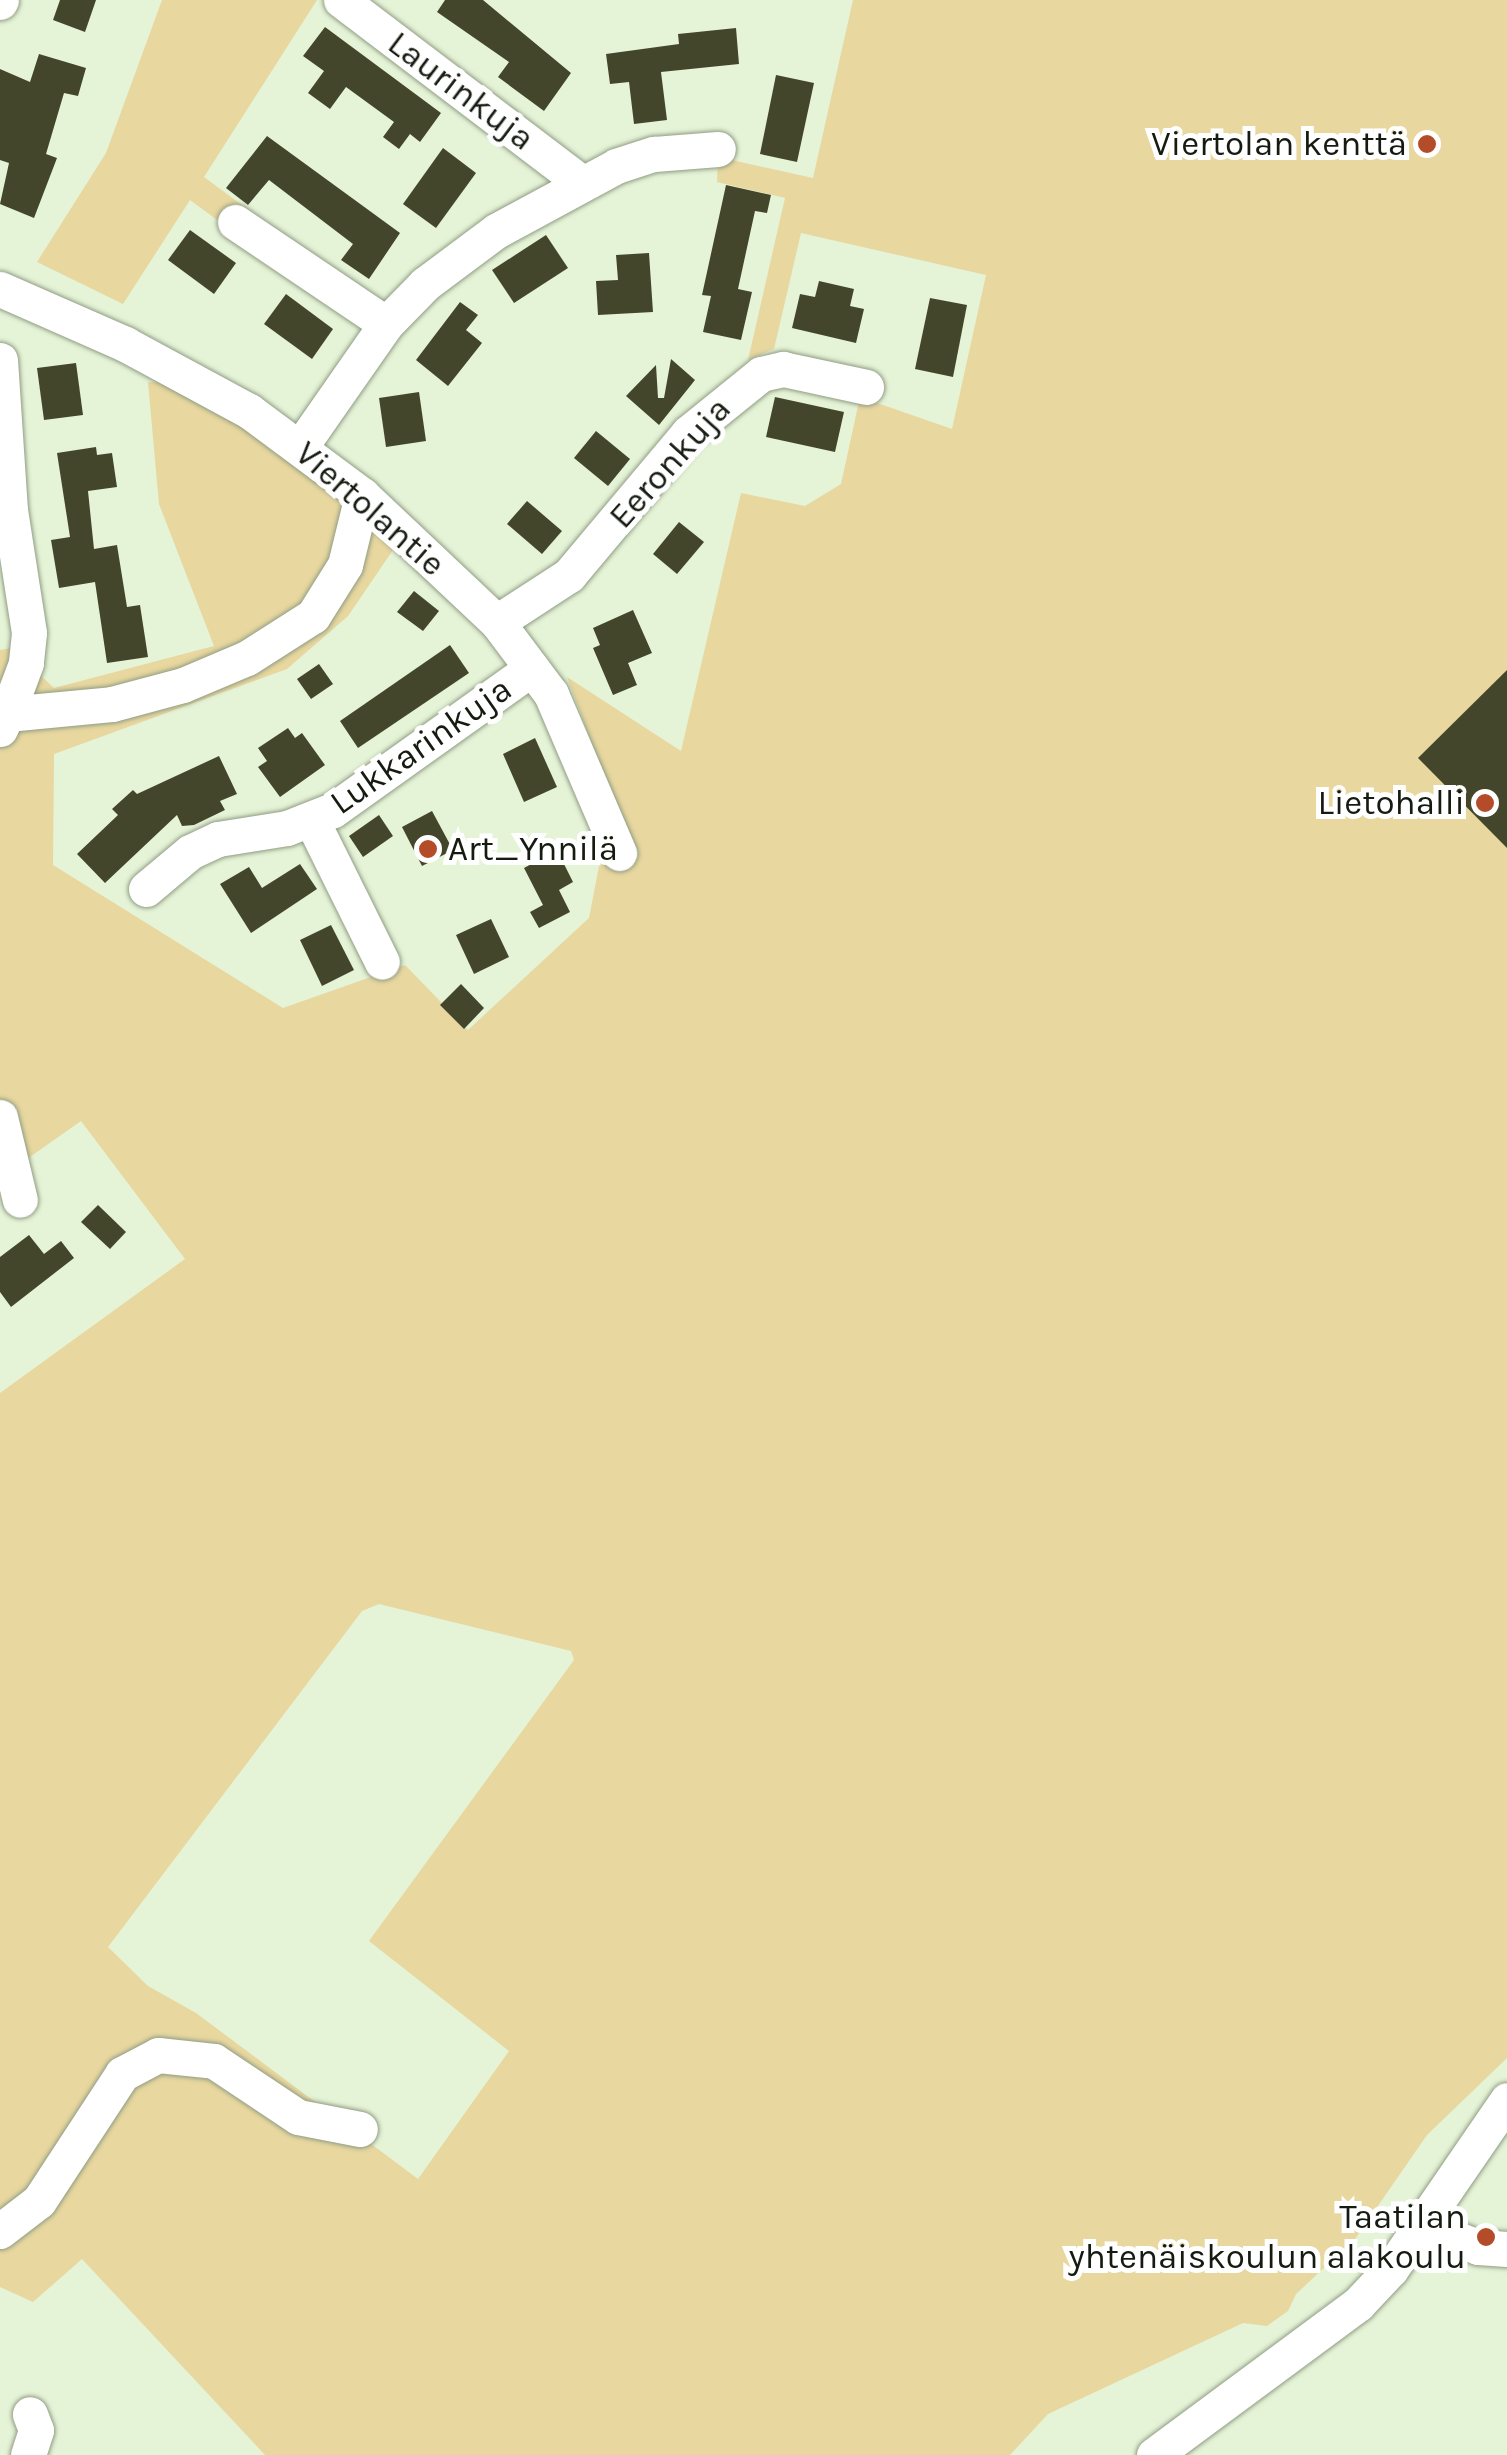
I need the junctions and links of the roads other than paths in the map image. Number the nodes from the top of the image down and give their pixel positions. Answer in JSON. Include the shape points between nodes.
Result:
{"nodes":[{"id":1,"x":341,"y":0,"type":"edge"},
{"id":2,"x":718,"y":149,"type":"dead end"},
{"id":3,"x":581,"y":182,"type":"junction"},
{"id":4,"x":235,"y":222,"type":"dead end"},
{"id":5,"x":0,"y":289,"type":"edge"},
{"id":6,"x":386,"y":324,"type":"junction"},
{"id":7,"x":0,"y":360,"type":"edge"},
{"id":8,"x":866,"y":387,"type":"dead end"},
{"id":9,"x":302,"y":446,"type":"junction"},
{"id":10,"x":362,"y":495,"type":"junction"},
{"id":11,"x":497,"y":622,"type":"junction"},
{"id":12,"x":532,"y":668,"type":"junction"},
{"id":13,"x":3,"y":721,"type":"edge"},
{"id":14,"x":312,"y":821,"type":"junction"},
{"id":15,"x":619,"y":853,"type":"dead end"},
{"id":16,"x":146,"y":889,"type":"dead end"},
{"id":17,"x":382,"y":962,"type":"dead end"},
{"id":18,"x":0,"y":1117,"type":"edge"},
{"id":19,"x":20,"y":1200,"type":"dead end"},
{"id":20,"x":1507,"y":2100,"type":"edge"},
{"id":21,"x":360,"y":2129,"type":"dead end"},
{"id":22,"x":1421,"y":2226,"type":"junction"},
{"id":23,"x":0,"y":2231,"type":"edge"},
{"id":24,"x":1507,"y":2249,"type":"edge"},
{"id":25,"x":30,"y":2414,"type":"dead end"},
{"id":26,"x":28,"y":2455,"type":"edge"},
{"id":27,"x":1154,"y":2455,"type":"edge"}],
"edges":[{"from":1,"to":3,"type":"street","name":"Laurinkuja"},
{"from":2,"to":3,"type":"street","via":[[654,154]]},
{"from":3,"to":6,"type":"street","via":[[496,231],[425,284]]},
{"from":4,"to":6,"type":"street"},
{"from":5,"to":9,"type":"street","name":"Viertolantie","via":[[184,374]]},
{"from":6,"to":9,"type":"street"},
{"from":7,"to":13,"type":"street","via":[[10,510],[29,633],[26,663]]},
{"from":8,"to":11,"type":"street","name":"Eeronkuja","via":[[783,368],[760,374],[688,433],[569,575]]},
{"from":9,"to":10,"type":"street","name":"Viertolantie"},
{"from":10,"to":11,"type":"street","name":"Viertolantie"},
{"from":10,"to":13,"type":"street","via":[[345,565],[313,616],[247,658],[112,704]]},
{"from":11,"to":12,"type":"street","name":"Viertolantie"},
{"from":12,"to":14,"type":"street","name":"Lukkarinkuja"},
{"from":12,"to":15,"type":"street","name":"Viertolantie","via":[[576,742]]},
{"from":14,"to":16,"type":"street","name":"Lukkarinkuja","via":[[218,839],[190,852]]},
{"from":14,"to":17,"type":"street"},
{"from":18,"to":19,"type":"street"},
{"from":20,"to":22,"type":"street"},
{"from":21,"to":23,"type":"street","via":[[298,2117],[214,2061],[158,2054],[122,2074],[39,2201]]},
{"from":22,"to":24,"type":"street","via":[[1478,2247]]},
{"from":22,"to":27,"type":"street","via":[[1358,2304]]},
{"from":25,"to":26,"type":"street","via":[[36,2430]]}]}
